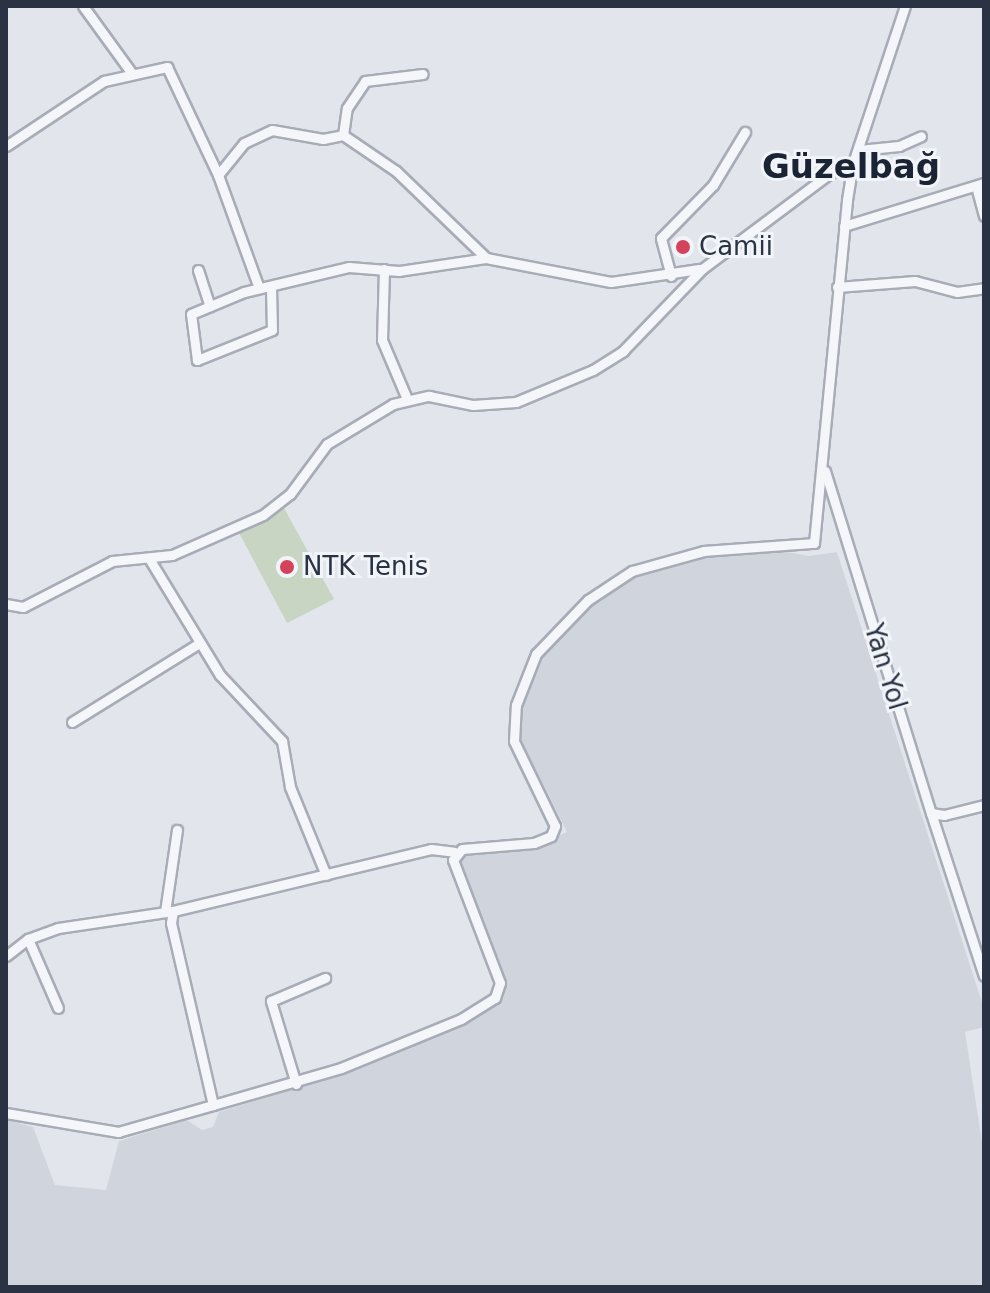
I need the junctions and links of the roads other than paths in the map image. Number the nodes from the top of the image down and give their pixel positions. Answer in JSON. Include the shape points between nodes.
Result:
{"nodes":[{"id":1,"x":83,"y":6,"type":"edge"},
{"id":2,"x":905,"y":6,"type":"edge"},
{"id":3,"x":131,"y":72,"type":"junction"},
{"id":4,"x":423,"y":74,"type":"dead end"},
{"id":5,"x":745,"y":132,"type":"dead end"},
{"id":6,"x":343,"y":135,"type":"junction"},
{"id":7,"x":921,"y":136,"type":"dead end"},
{"id":8,"x":6,"y":146,"type":"edge"},
{"id":9,"x":859,"y":150,"type":"junction"},
{"id":10,"x":853,"y":163,"type":"junction"},
{"id":11,"x":218,"y":175,"type":"junction"},
{"id":12,"x":980,"y":184,"type":"edge"},
{"id":13,"x":984,"y":216,"type":"edge"},
{"id":14,"x":844,"y":226,"type":"junction"},
{"id":15,"x":486,"y":258,"type":"junction"},
{"id":16,"x":384,"y":269,"type":"junction"},
{"id":17,"x":702,"y":269,"type":"junction"},
{"id":18,"x":198,"y":270,"type":"dead end"},
{"id":19,"x":671,"y":276,"type":"junction"},
{"id":20,"x":271,"y":287,"type":"junction"},
{"id":21,"x":837,"y":287,"type":"junction"},
{"id":22,"x":259,"y":288,"type":"junction"},
{"id":23,"x":984,"y":288,"type":"edge"},
{"id":24,"x":210,"y":306,"type":"junction"},
{"id":25,"x":407,"y":399,"type":"junction"},
{"id":26,"x":824,"y":467,"type":"junction"},
{"id":27,"x":842,"y":530,"type":"junction"},
{"id":28,"x":818,"y":534,"type":"junction"},
{"id":29,"x":150,"y":560,"type":"junction"},
{"id":30,"x":6,"y":604,"type":"edge"},
{"id":31,"x":198,"y":644,"type":"junction"},
{"id":32,"x":72,"y":722,"type":"dead end"},
{"id":33,"x":984,"y":805,"type":"edge"},
{"id":34,"x":931,"y":813,"type":"junction"},
{"id":35,"x":177,"y":830,"type":"dead end"},
{"id":36,"x":454,"y":852,"type":"junction"},
{"id":37,"x":326,"y":875,"type":"junction"},
{"id":38,"x":169,"y":911,"type":"junction"},
{"id":39,"x":28,"y":939,"type":"junction"},
{"id":40,"x":6,"y":956,"type":"edge"},
{"id":41,"x":984,"y":976,"type":"edge"},
{"id":42,"x":325,"y":978,"type":"dead end"},
{"id":43,"x":58,"y":1008,"type":"dead end"},
{"id":44,"x":296,"y":1084,"type":"junction"},
{"id":45,"x":213,"y":1105,"type":"junction"},
{"id":46,"x":6,"y":1113,"type":"edge"}],
"edges":[{"from":1,"to":3,"type":"street"},
{"from":2,"to":9,"type":"street"},
{"from":3,"to":8,"type":"street","via":[[104,81]]},
{"from":3,"to":11,"type":"street","via":[[162,65],[172,72]]},
{"from":4,"to":6,"type":"street","via":[[365,81],[347,108]]},
{"from":5,"to":19,"type":"street","via":[[713,185],[661,238]]},
{"from":6,"to":11,"type":"street","via":[[323,139],[272,130],[244,143]]},
{"from":6,"to":15,"type":"street","via":[[423,194]]},
{"from":7,"to":9,"type":"street","via":[[899,146]]},
{"from":9,"to":10,"type":"street"},
{"from":10,"to":14,"type":"street"},
{"from":10,"to":17,"type":"street","via":[[829,174]]},
{"from":11,"to":22,"type":"street"},
{"from":12,"to":13,"type":"street"},
{"from":12,"to":14,"type":"street"},
{"from":14,"to":21,"type":"street"},
{"from":15,"to":16,"type":"street"},
{"from":15,"to":19,"type":"street","via":[[587,281]]},
{"from":16,"to":20,"type":"street","via":[[349,267]]},
{"from":16,"to":25,"type":"street","via":[[382,340]]},
{"from":17,"to":19,"type":"street"},
{"from":17,"to":25,"type":"street","via":[[623,351],[543,395],[495,404],[429,396]]},
{"from":18,"to":24,"type":"street"},
{"from":20,"to":22,"type":"street"},
{"from":20,"to":24,"type":"street","via":[[272,330],[197,360],[191,314]]},
{"from":21,"to":23,"type":"street","via":[[915,281],[957,292]]},
{"from":21,"to":26,"type":"street"},
{"from":22,"to":24,"type":"street"},
{"from":25,"to":29,"type":"street","via":[[327,444],[274,509]]},
{"from":26,"to":27,"type":"street","name":"Yan Yol"},
{"from":26,"to":28,"type":"street"},
{"from":27,"to":28,"type":"street","via":[[833,527]]},
{"from":27,"to":34,"type":"street","name":"Yan Yol"},
{"from":28,"to":36,"type":"street","via":[[814,543],[800,547],[679,555],[632,571],[588,600],[536,654],[516,705],[514,741],[553,814],[551,836],[515,847]]},
{"from":29,"to":30,"type":"street","via":[[127,556],[30,604]]},
{"from":29,"to":31,"type":"street"},
{"from":31,"to":32,"type":"street"},
{"from":31,"to":37,"type":"street","via":[[282,741],[290,787]]},
{"from":33,"to":34,"type":"street"},
{"from":34,"to":41,"type":"street","name":"Yan Yol"},
{"from":35,"to":38,"type":"street"},
{"from":36,"to":37,"type":"street","via":[[431,849]]},
{"from":36,"to":44,"type":"street","via":[[453,871],[500,983],[495,998],[461,1019]]},
{"from":37,"to":38,"type":"street"},
{"from":38,"to":39,"type":"street","via":[[58,928]]},
{"from":38,"to":45,"type":"street"},
{"from":39,"to":40,"type":"street"},
{"from":39,"to":43,"type":"street"},
{"from":42,"to":44,"type":"street","via":[[271,1001]]},
{"from":44,"to":45,"type":"street"},
{"from":45,"to":46,"type":"street","via":[[118,1132]]}]}
